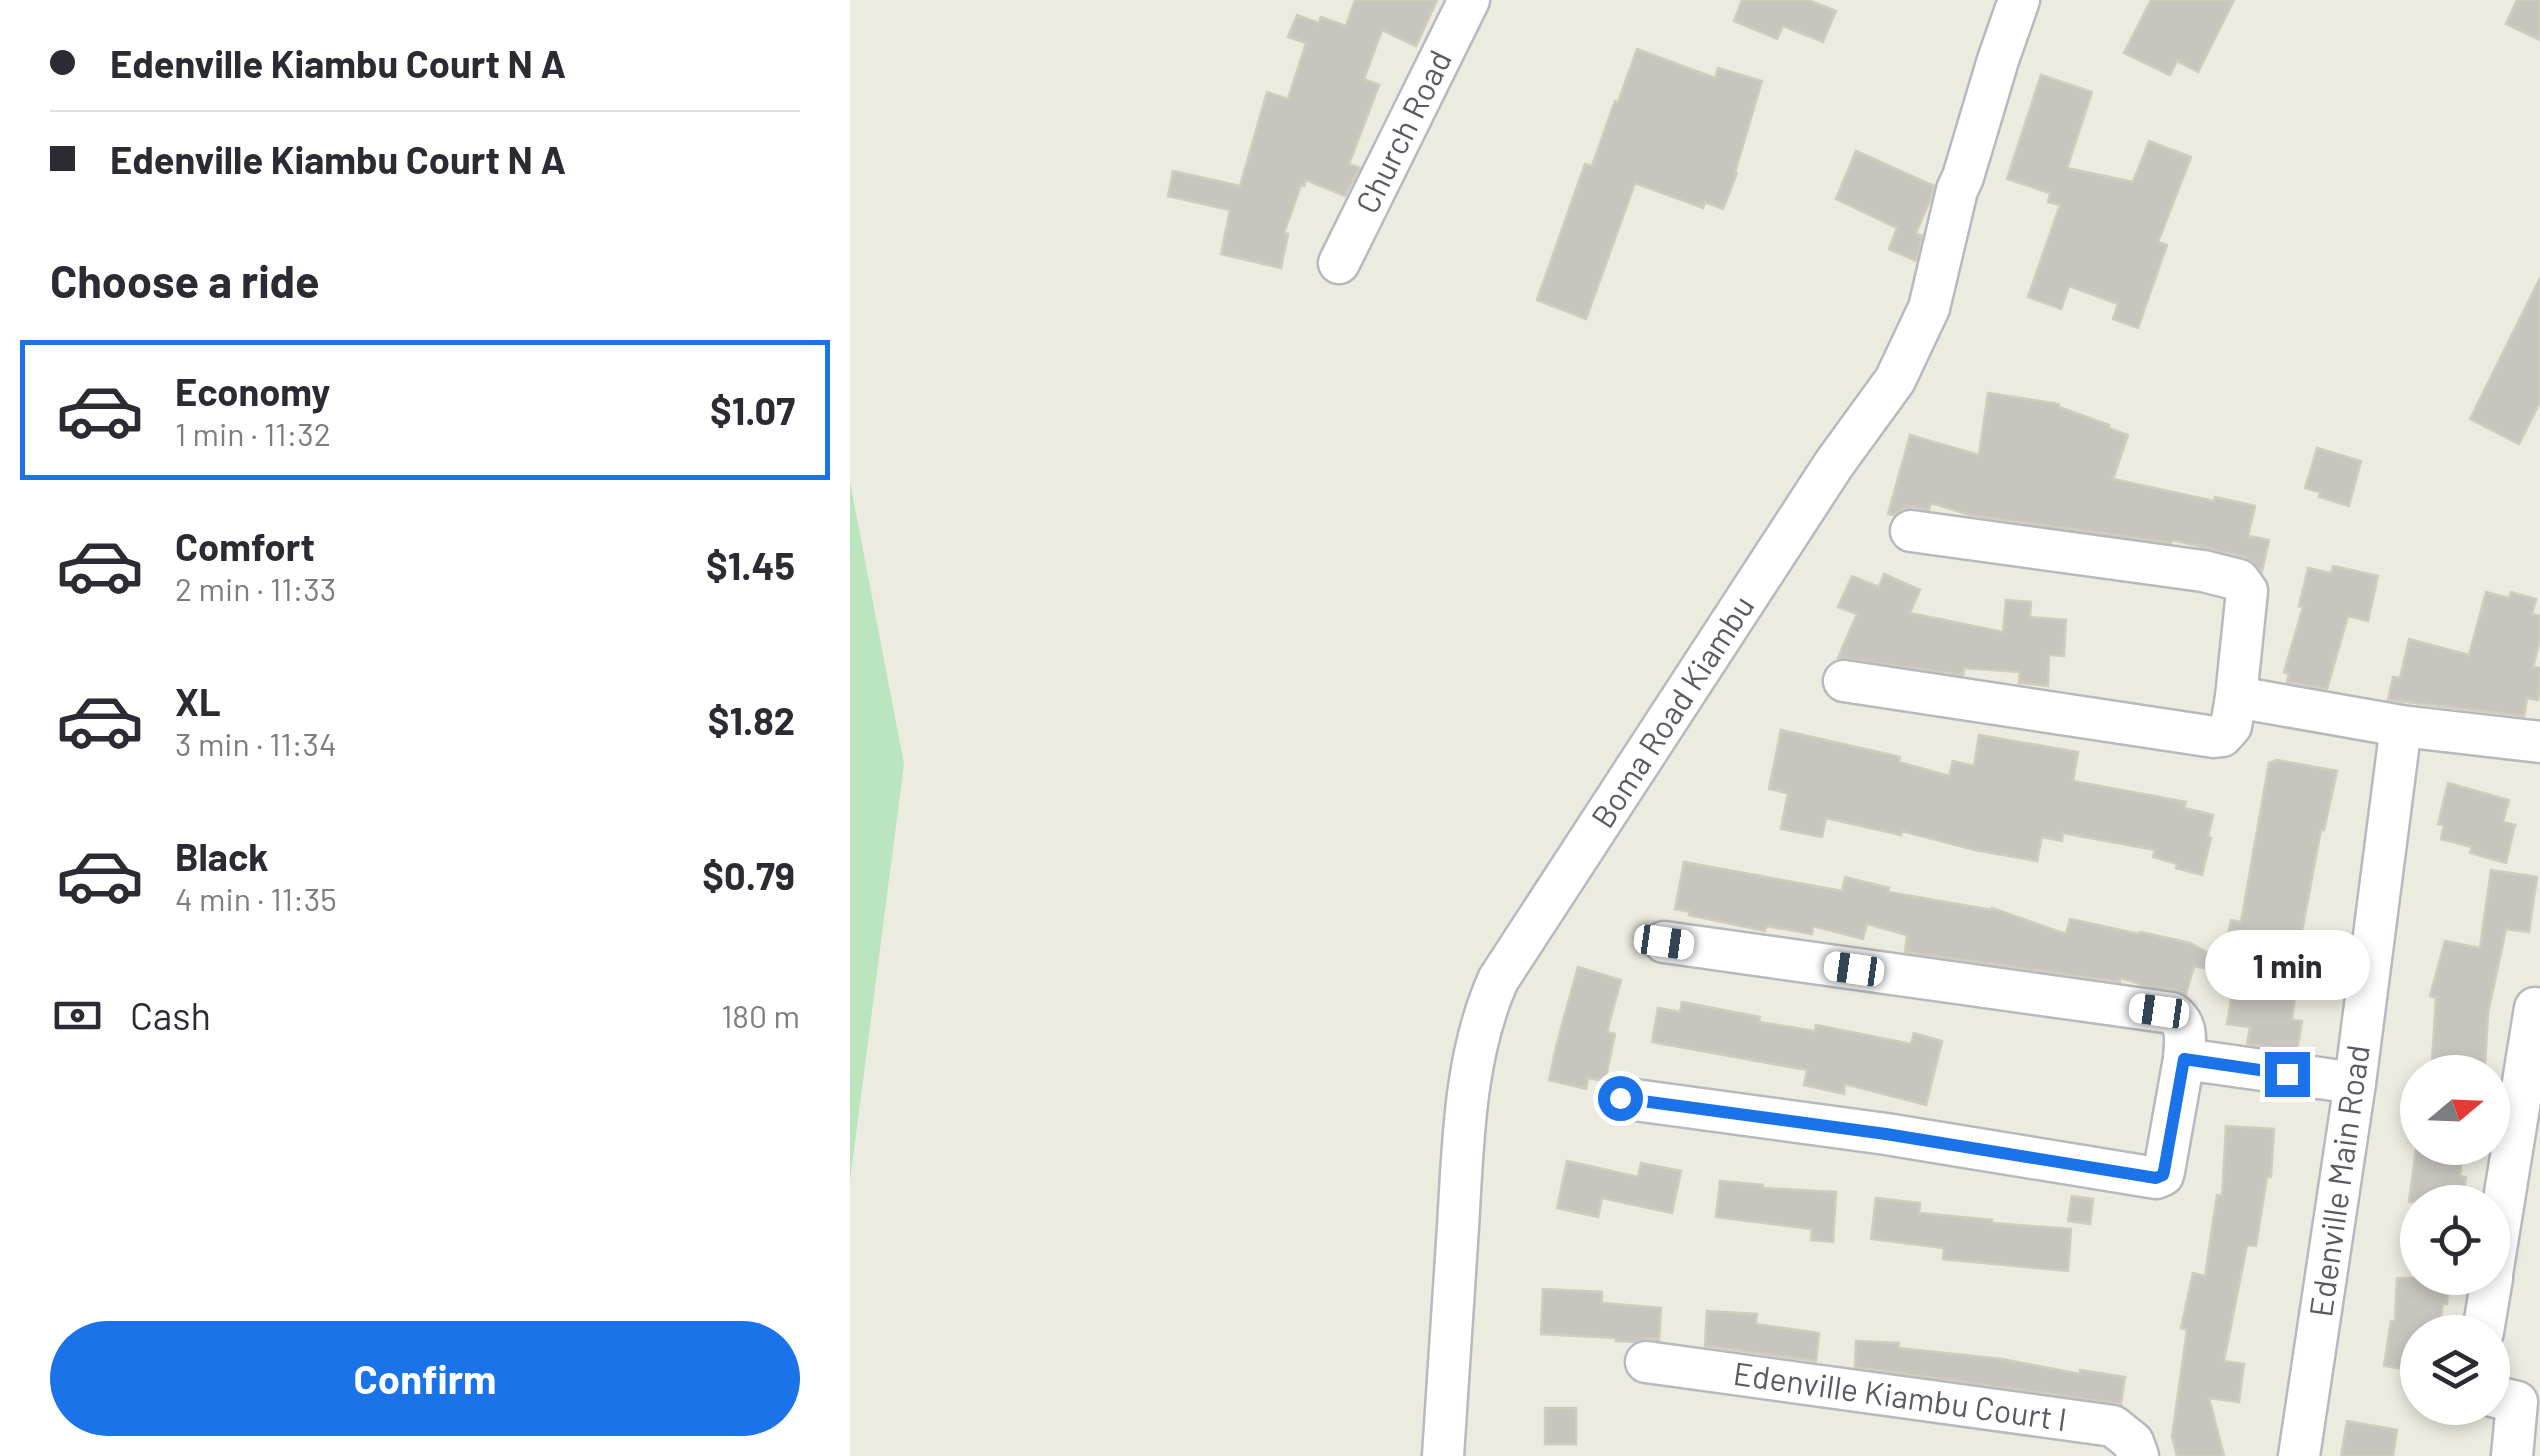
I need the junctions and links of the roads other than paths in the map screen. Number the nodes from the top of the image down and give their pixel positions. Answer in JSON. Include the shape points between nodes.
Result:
{"nodes":[{"id":1,"x":1469,"y":0,"type":"edge"},
{"id":2,"x":2019,"y":0,"type":"edge"},
{"id":3,"x":1338,"y":263,"type":"dead end"},
{"id":4,"x":1911,"y":531,"type":"dead end"},
{"id":5,"x":1844,"y":681,"type":"dead end"},
{"id":6,"x":2236,"y":697,"type":"junction"},
{"id":7,"x":2402,"y":726,"type":"junction"},
{"id":8,"x":2540,"y":742,"type":"edge"},
{"id":9,"x":1664,"y":942,"type":"dead end"},
{"id":10,"x":2535,"y":1008,"type":"dead end"},
{"id":11,"x":2184,"y":1059,"type":"junction"},
{"id":12,"x":2355,"y":1083,"type":"junction"},
{"id":13,"x":1620,"y":1098,"type":"dead end"},
{"id":14,"x":2507,"y":1185,"type":"edge"},
{"id":15,"x":1646,"y":1362,"type":"dead end"},
{"id":16,"x":2516,"y":1401,"type":"edge"},
{"id":17,"x":1443,"y":1456,"type":"edge"},
{"id":18,"x":2138,"y":1456,"type":"edge"},
{"id":19,"x":2299,"y":1456,"type":"edge"},
{"id":20,"x":2512,"y":1456,"type":"edge"}],
"edges":[{"from":1,"to":3,"type":"street","name":"Church Road"},
{"from":2,"to":17,"type":"street","name":"Boma Road Kiambu","via":[[1957,190],[1930,308],[1895,380],[1834,464],[1484,1011],[1464,1130]]},
{"from":4,"to":6,"type":"street","via":[[2239,580],[2247,590]]},
{"from":5,"to":6,"type":"street","via":[[2214,737],[2231,726]]},
{"from":6,"to":7,"type":"street"},
{"from":7,"to":8,"type":"street"},
{"from":7,"to":12,"type":"street","name":"Edenville Main Road"},
{"from":9,"to":11,"type":"street","via":[[2172,1014],[2185,1026]]},
{"from":10,"to":14,"type":"street"},
{"from":11,"to":12,"type":"street"},
{"from":11,"to":13,"type":"street","via":[[2164,1171],[2156,1178]]},
{"from":12,"to":19,"type":"street","name":"Edenville Main Road"},
{"from":15,"to":18,"type":"street","name":"Edenville Kiambu Court I","via":[[2113,1426],[2134,1442]]},
{"from":16,"to":20,"type":"street"}]}
